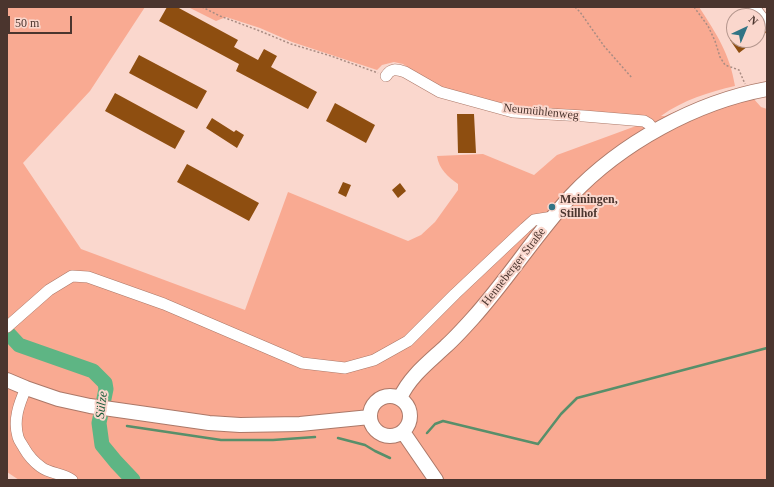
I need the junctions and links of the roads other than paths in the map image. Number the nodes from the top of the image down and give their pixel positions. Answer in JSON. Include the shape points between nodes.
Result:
{"nodes":[{"id":1,"x":754,"y":7,"type":"edge"},
{"id":2,"x":767,"y":24,"type":"edge"},
{"id":3,"x":386,"y":76,"type":"road end"},
{"id":4,"x":767,"y":89,"type":"edge"},
{"id":5,"x":655,"y":131,"type":"junction"},
{"id":6,"x":553,"y":217,"type":"junction"},
{"id":7,"x":9,"y":325,"type":"edge"},
{"id":8,"x":7,"y":380,"type":"edge"},
{"id":9,"x":26,"y":388,"type":"junction"},
{"id":10,"x":400,"y":398,"type":"junction"},
{"id":11,"x":370,"y":417,"type":"junction"},
{"id":12,"x":403,"y":432,"type":"junction"},
{"id":13,"x":41,"y":467,"type":"junction"},
{"id":14,"x":51,"y":480,"type":"edge"},
{"id":15,"x":72,"y":480,"type":"edge"},
{"id":16,"x":436,"y":480,"type":"edge"}],
"edges":[{"from":1,"to":2,"type":"street"},
{"from":3,"to":5,"type":"street","name":"Neumühlenweg","via":[[394,69],[399,70],[440,92],[513,112],[644,121]]},
{"from":4,"to":5,"type":"main road","name":"Henneberger Straße","via":[[698,109]]},
{"from":5,"to":6,"type":"main road","name":"Henneberger Straße","via":[[591,176]]},
{"from":6,"to":7,"type":"street","via":[[534,220],[408,341],[374,360],[345,368],[302,363],[164,304],[88,277],[72,276],[49,290]]},
{"from":6,"to":10,"type":"main road","name":"Henneberger Straße","via":[[474,317],[422,367]]},
{"from":8,"to":9,"type":"main road"},
{"from":9,"to":11,"type":"main road","via":[[90,406],[209,423],[300,424]]},
{"from":9,"to":13,"type":"street","via":[[19,405],[16,424],[18,438]]},
{"from":10,"to":11,"type":"main road","via":[[390,395],[378,400],[372,407]]},
{"from":10,"to":12,"type":"main road","via":[[408,406],[411,416]]},
{"from":11,"to":12,"type":"main road","via":[[374,428],[385,436],[399,435]]},
{"from":12,"to":16,"type":"main road"},
{"from":13,"to":14,"type":"street"},
{"from":13,"to":15,"type":"street"}]}
